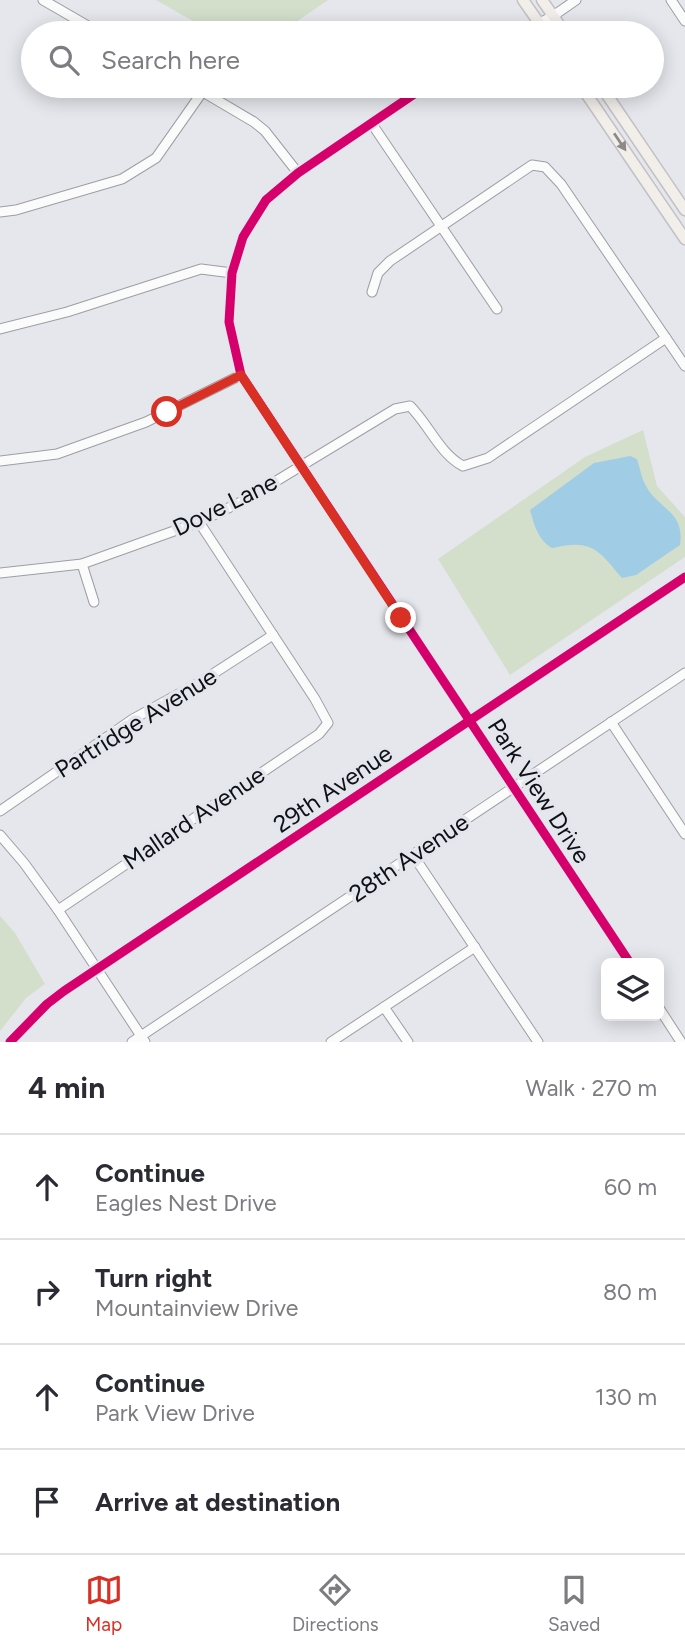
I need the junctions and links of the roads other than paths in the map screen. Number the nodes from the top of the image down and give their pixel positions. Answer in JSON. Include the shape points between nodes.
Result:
{"nodes":[{"id":1,"x":43,"y":0,"type":"edge"},
{"id":2,"x":523,"y":0,"type":"edge"},
{"id":3,"x":542,"y":0,"type":"edge"},
{"id":4,"x":576,"y":0,"type":"edge"},
{"id":5,"x":671,"y":0,"type":"edge"},
{"id":6,"x":553,"y":16,"type":"junction"},
{"id":7,"x":73,"y":21,"type":"edge"},
{"id":8,"x":537,"y":21,"type":"edge"},
{"id":9,"x":542,"y":21,"type":"edge"},
{"id":10,"x":557,"y":21,"type":"edge"},
{"id":11,"x":685,"y":21,"type":"edge"},
{"id":12,"x":198,"y":98,"type":"edge"},
{"id":13,"x":214,"y":98,"type":"edge"},
{"id":14,"x":409,"y":98,"type":"edge"},
{"id":15,"x":589,"y":98,"type":"edge"},
{"id":16,"x":609,"y":98,"type":"edge"},
{"id":17,"x":372,"y":124,"type":"junction"},
{"id":18,"x":298,"y":173,"type":"junction"},
{"id":19,"x":685,"y":210,"type":"edge"},
{"id":20,"x":0,"y":212,"type":"edge"},
{"id":21,"x":441,"y":226,"type":"junction"},
{"id":22,"x":685,"y":239,"type":"edge"},
{"id":23,"x":232,"y":273,"type":"junction"},
{"id":24,"x":372,"y":292,"type":"dead end"},
{"id":25,"x":498,"y":309,"type":"dead end"},
{"id":26,"x":0,"y":329,"type":"edge"},
{"id":27,"x":666,"y":338,"type":"junction"},
{"id":28,"x":685,"y":366,"type":"edge"},
{"id":29,"x":241,"y":375,"type":"junction"},
{"id":30,"x":0,"y":461,"type":"edge"},
{"id":31,"x":299,"y":466,"type":"junction"},
{"id":32,"x":199,"y":522,"type":"junction"},
{"id":33,"x":82,"y":564,"type":"junction"},
{"id":34,"x":0,"y":573,"type":"edge"},
{"id":35,"x":685,"y":577,"type":"edge"},
{"id":36,"x":94,"y":602,"type":"dead end"},
{"id":37,"x":272,"y":635,"type":"junction"},
{"id":38,"x":685,"y":673,"type":"edge"},
{"id":39,"x":470,"y":720,"type":"junction"},
{"id":40,"x":611,"y":722,"type":"junction"},
{"id":41,"x":514,"y":787,"type":"junction"},
{"id":42,"x":0,"y":811,"type":"edge"},
{"id":43,"x":685,"y":834,"type":"edge"},
{"id":44,"x":0,"y":835,"type":"edge"},
{"id":45,"x":413,"y":855,"type":"junction"},
{"id":46,"x":58,"y":910,"type":"junction"},
{"id":47,"x":475,"y":947,"type":"junction"},
{"id":48,"x":626,"y":958,"type":"edge"},
{"id":49,"x":96,"y":970,"type":"junction"},
{"id":50,"x":384,"y":1007,"type":"junction"},
{"id":51,"x":664,"y":1016,"type":"edge"},
{"id":52,"x":143,"y":1039,"type":"edge"},
{"id":53,"x":10,"y":1042,"type":"edge"},
{"id":54,"x":132,"y":1042,"type":"edge"},
{"id":55,"x":331,"y":1042,"type":"edge"},
{"id":56,"x":408,"y":1042,"type":"edge"},
{"id":57,"x":538,"y":1042,"type":"edge"},
{"id":58,"x":681,"y":1042,"type":"edge"}],
"edges":[{"from":1,"to":7,"type":"street"},
{"from":2,"to":8,"type":"main road"},
{"from":3,"to":6,"type":"main road"},
{"from":4,"to":6,"type":"street"},
{"from":5,"to":11,"type":"street"},
{"from":6,"to":9,"type":"street"},
{"from":6,"to":10,"type":"main road"},
{"from":12,"to":20,"type":"street","via":[[156,158],[138,171]]},
{"from":13,"to":18,"type":"street","via":[[260,126]]},
{"from":14,"to":17,"type":"street","name":"Park View Drive"},
{"from":15,"to":22,"type":"main road","one_way":true},
{"from":16,"to":19,"type":"main road"},
{"from":17,"to":18,"type":"street","name":"Park View Drive"},
{"from":17,"to":21,"type":"street"},
{"from":18,"to":23,"type":"street","name":"Park View Drive","via":[[266,200],[243,237]]},
{"from":21,"to":24,"type":"street","via":[[390,261],[378,273]]},
{"from":21,"to":25,"type":"street"},
{"from":21,"to":27,"type":"street","via":[[533,165],[545,167]]},
{"from":23,"to":26,"type":"street","via":[[201,269],[67,313]]},
{"from":23,"to":29,"type":"street","name":"Park View Drive","via":[[229,322]]},
{"from":27,"to":28,"type":"street"},
{"from":27,"to":31,"type":"street","name":"Dove Lane","via":[[488,458],[463,466],[450,459],[410,406],[380,417]]},
{"from":29,"to":30,"type":"street","via":[[146,422],[57,454]]},
{"from":29,"to":31,"type":"street","name":"Park View Drive"},
{"from":31,"to":32,"type":"street","name":"Dove Lane"},
{"from":31,"to":39,"type":"street","name":"Park View Drive"},
{"from":32,"to":33,"type":"street","name":"Dove Lane"},
{"from":32,"to":37,"type":"street"},
{"from":33,"to":34,"type":"street","name":"Dove Lane"},
{"from":33,"to":36,"type":"street"},
{"from":35,"to":39,"type":"street","name":"29th Avenue"},
{"from":37,"to":42,"type":"street","name":"Partridge Avenue","via":[[133,719]]},
{"from":37,"to":46,"type":"street","name":"Mallard Avenue","via":[[328,723],[319,734]]},
{"from":38,"to":40,"type":"street","name":"28th Avenue"},
{"from":39,"to":41,"type":"street","name":"Park View Drive"},
{"from":39,"to":49,"type":"street","name":"29th Avenue"},
{"from":40,"to":41,"type":"street","name":"28th Avenue"},
{"from":40,"to":43,"type":"street"},
{"from":41,"to":45,"type":"street","name":"28th Avenue"},
{"from":41,"to":48,"type":"street","name":"Park View Drive"},
{"from":44,"to":46,"type":"street"},
{"from":45,"to":47,"type":"street"},
{"from":45,"to":52,"type":"street","name":"28th Avenue"},
{"from":46,"to":49,"type":"street"},
{"from":47,"to":50,"type":"street"},
{"from":47,"to":57,"type":"street"},
{"from":49,"to":52,"type":"street"},
{"from":49,"to":53,"type":"street","name":"29th Avenue","via":[[47,1004]]},
{"from":50,"to":55,"type":"street"},
{"from":50,"to":56,"type":"street"},
{"from":51,"to":58,"type":"street"},
{"from":52,"to":54,"type":"street","name":"28th Avenue"}]}
